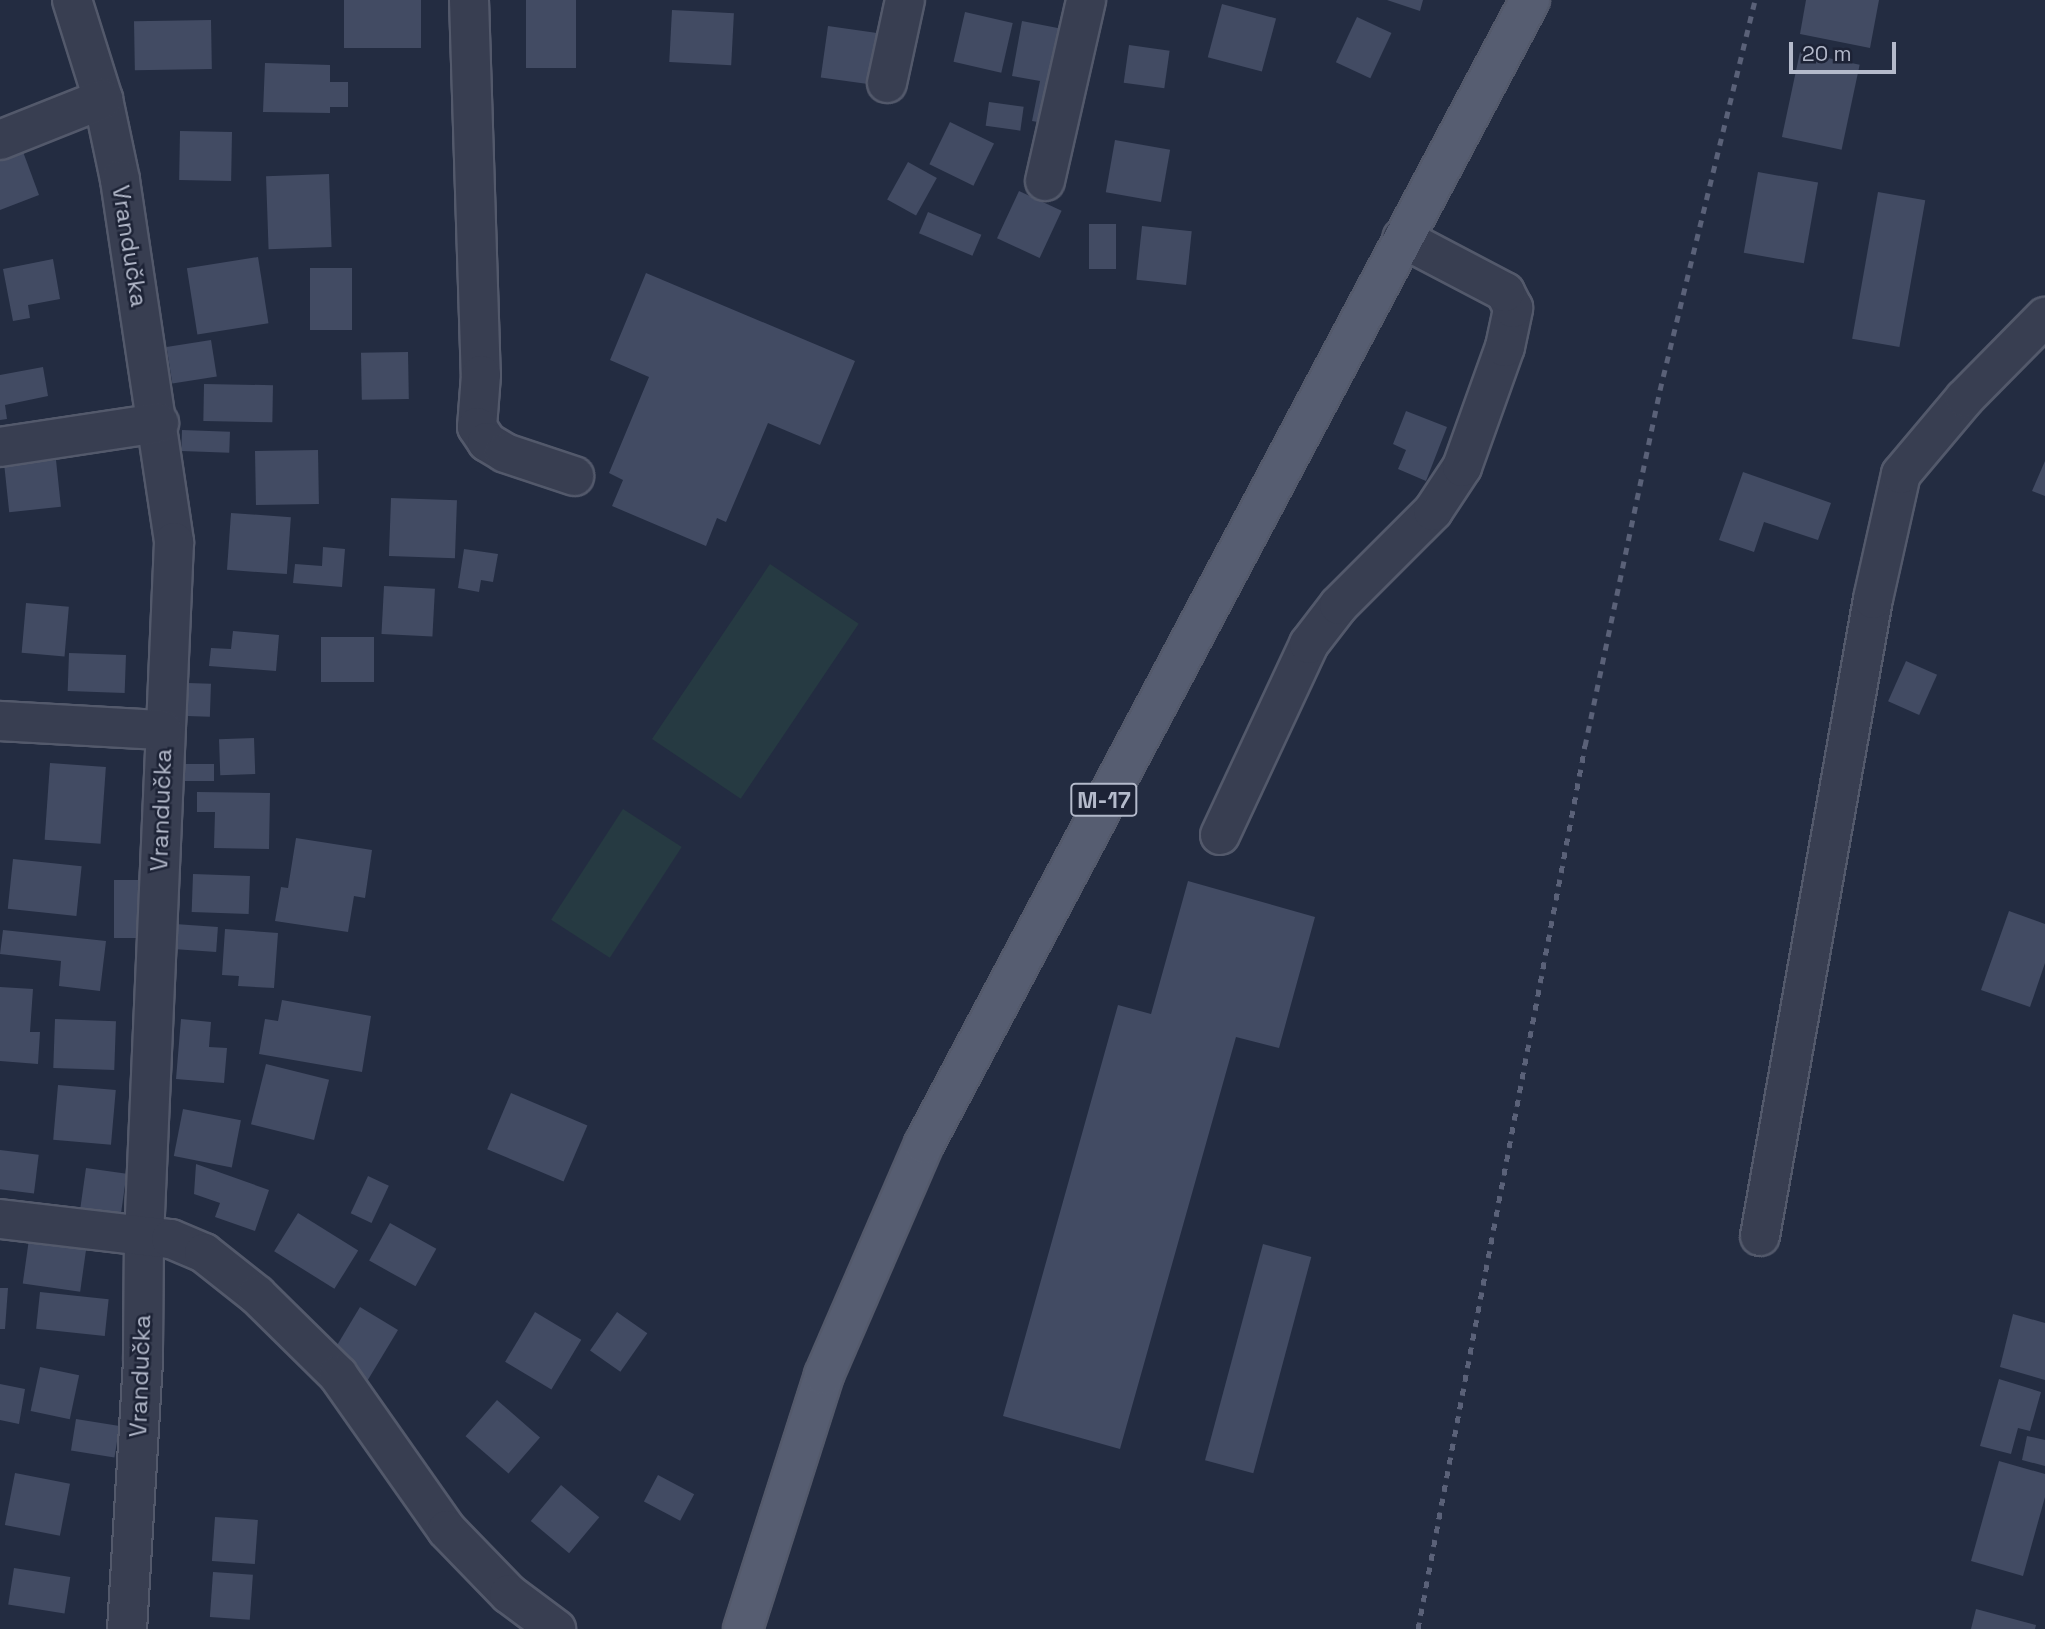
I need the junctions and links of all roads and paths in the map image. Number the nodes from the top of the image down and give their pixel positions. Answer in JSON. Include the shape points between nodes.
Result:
{"nodes":[{"id":1,"x":72,"y":0,"type":"edge"},
{"id":2,"x":470,"y":0,"type":"edge"},
{"id":3,"x":905,"y":0,"type":"edge"},
{"id":4,"x":1086,"y":0,"type":"edge"},
{"id":5,"x":1530,"y":0,"type":"edge"},
{"id":6,"x":887,"y":83,"type":"dead end"},
{"id":7,"x":103,"y":99,"type":"junction"},
{"id":8,"x":0,"y":140,"type":"edge"},
{"id":9,"x":1045,"y":181,"type":"dead end"},
{"id":10,"x":1402,"y":238,"type":"junction"},
{"id":11,"x":2045,"y":317,"type":"edge"},
{"id":12,"x":159,"y":423,"type":"junction"},
{"id":13,"x":0,"y":447,"type":"edge"},
{"id":14,"x":574,"y":476,"type":"dead end"},
{"id":15,"x":0,"y":721,"type":"edge"},
{"id":16,"x":163,"y":730,"type":"junction"},
{"id":17,"x":1220,"y":835,"type":"dead end"},
{"id":18,"x":0,"y":1219,"type":"edge"},
{"id":19,"x":1760,"y":1236,"type":"dead end"},
{"id":20,"x":144,"y":1237,"type":"junction"},
{"id":21,"x":127,"y":1629,"type":"edge"},
{"id":22,"x":556,"y":1629,"type":"edge"},
{"id":23,"x":743,"y":1629,"type":"edge"}],
"edges":[{"from":1,"to":7,"type":"street","name":"Vrandučka"},
{"from":2,"to":14,"type":"street","via":[[481,375],[477,427],[487,442],[505,453]]},
{"from":3,"to":6,"type":"street"},
{"from":4,"to":9,"type":"street"},
{"from":5,"to":10,"type":"main road","number":"M-17"},
{"from":7,"to":8,"type":"street"},
{"from":7,"to":12,"type":"street","name":"Vrandučka"},
{"from":10,"to":17,"type":"street","via":[[1505,292],[1513,308],[1505,347],[1462,467],[1433,511],[1339,605],[1308,644]]},
{"from":10,"to":23,"type":"main road","number":"M-17","via":[[924,1144],[824,1375]]},
{"from":11,"to":19,"type":"street","via":[[1965,398],[1901,474],[1873,599]]},
{"from":12,"to":13,"type":"street"},
{"from":12,"to":16,"type":"street","name":"Vrandučka","via":[[174,542]]},
{"from":15,"to":16,"type":"street"},
{"from":16,"to":20,"type":"street","name":"Vrandučka"},
{"from":18,"to":20,"type":"street"},
{"from":20,"to":21,"type":"street","name":"Vrandučka","via":[[143,1361]]},
{"from":20,"to":22,"type":"street","via":[[171,1239],[204,1253],[257,1295],[338,1375],[447,1530],[509,1594]]}]}
